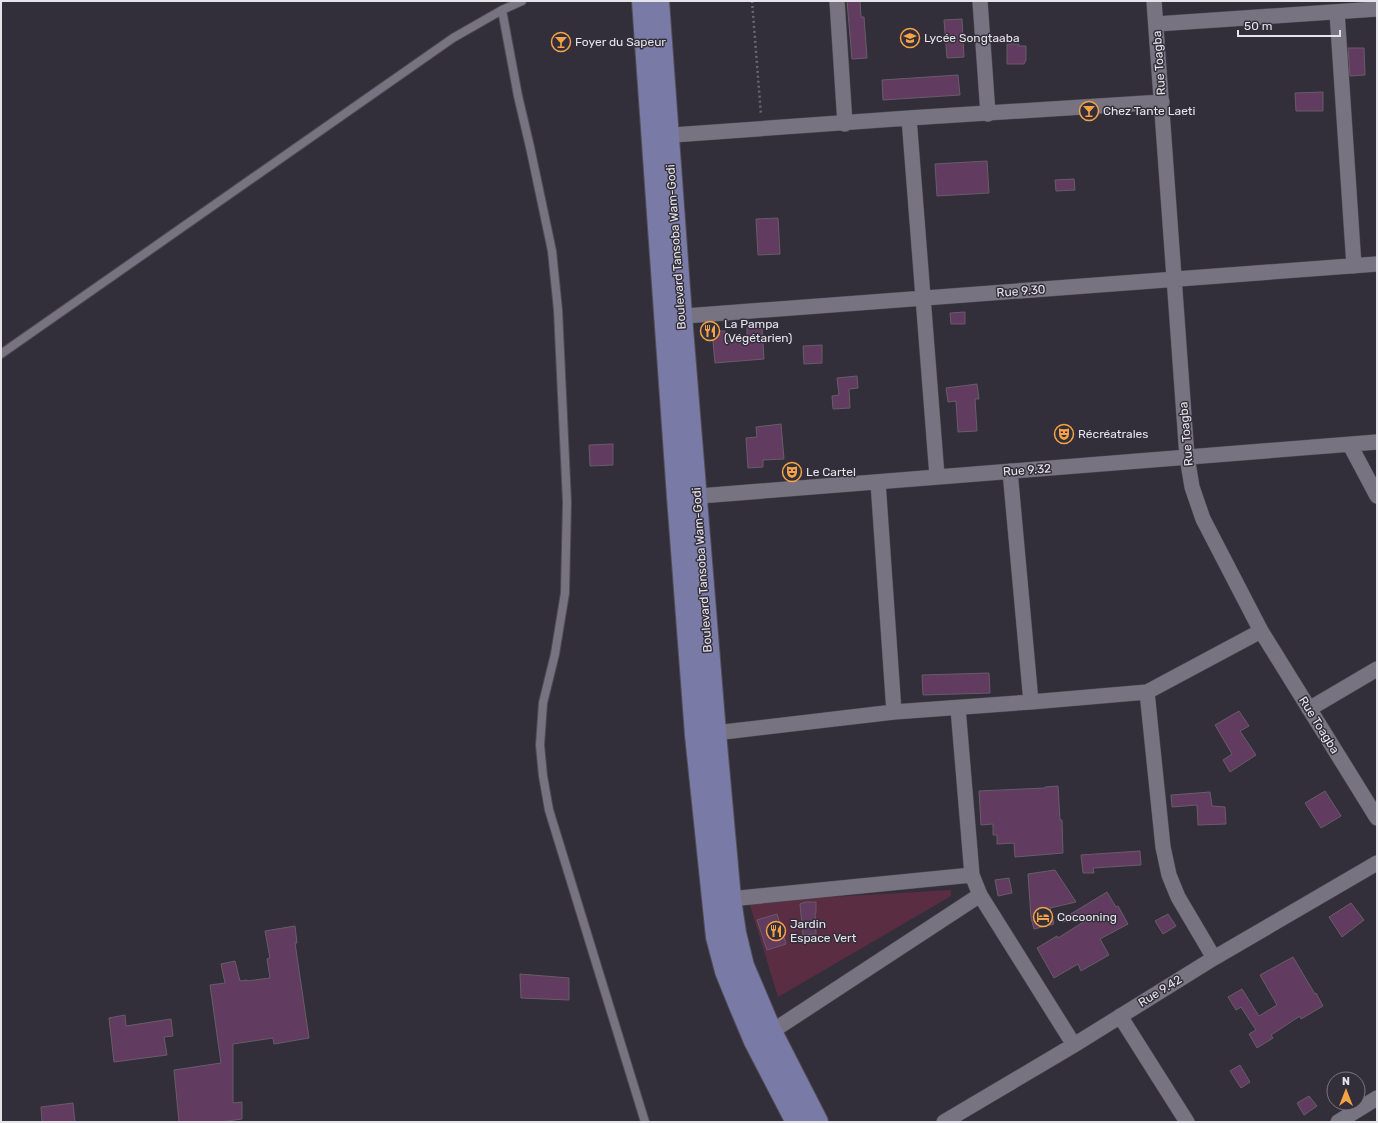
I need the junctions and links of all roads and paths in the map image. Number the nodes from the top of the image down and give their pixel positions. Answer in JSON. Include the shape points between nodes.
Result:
{"nodes":[{"id":1,"x":522,"y":1,"type":"edge"},
{"id":2,"x":643,"y":1,"type":"edge"},
{"id":3,"x":658,"y":1,"type":"edge"},
{"id":4,"x":752,"y":1,"type":"edge"},
{"id":5,"x":837,"y":1,"type":"edge"},
{"id":6,"x":980,"y":1,"type":"edge"},
{"id":7,"x":1154,"y":1,"type":"edge"},
{"id":8,"x":1377,"y":9,"type":"edge"},
{"id":9,"x":502,"y":10,"type":"junction"},
{"id":10,"x":1337,"y":12,"type":"junction"},
{"id":11,"x":1156,"y":24,"type":"junction"},
{"id":12,"x":1162,"y":102,"type":"junction"},
{"id":13,"x":988,"y":114,"type":"junction"},
{"id":14,"x":909,"y":118,"type":"junction"},
{"id":15,"x":845,"y":124,"type":"junction"},
{"id":16,"x":763,"y":129,"type":"junction"},
{"id":17,"x":660,"y":136,"type":"junction"},
{"id":18,"x":1377,"y":264,"type":"edge"},
{"id":19,"x":1354,"y":266,"type":"junction"},
{"id":20,"x":1174,"y":280,"type":"junction"},
{"id":21,"x":923,"y":298,"type":"junction"},
{"id":22,"x":673,"y":317,"type":"junction"},
{"id":23,"x":1,"y":354,"type":"edge"},
{"id":24,"x":1377,"y":442,"type":"edge"},
{"id":25,"x":1350,"y":445,"type":"junction"},
{"id":26,"x":1187,"y":458,"type":"junction"},
{"id":27,"x":1010,"y":471,"type":"junction"},
{"id":28,"x":937,"y":476,"type":"junction"},
{"id":29,"x":878,"y":482,"type":"junction"},
{"id":30,"x":687,"y":496,"type":"junction"},
{"id":31,"x":1377,"y":496,"type":"edge"},
{"id":32,"x":1261,"y":631,"type":"junction"},
{"id":33,"x":1377,"y":669,"type":"edge"},
{"id":34,"x":1146,"y":692,"type":"junction"},
{"id":35,"x":1031,"y":702,"type":"junction"},
{"id":36,"x":958,"y":708,"type":"junction"},
{"id":37,"x":1309,"y":709,"type":"junction"},
{"id":38,"x":894,"y":712,"type":"junction"},
{"id":39,"x":715,"y":733,"type":"junction"},
{"id":40,"x":1377,"y":818,"type":"edge"},
{"id":41,"x":1377,"y":863,"type":"edge"},
{"id":42,"x":972,"y":875,"type":"junction"},
{"id":43,"x":980,"y":895,"type":"junction"},
{"id":44,"x":730,"y":899,"type":"junction"},
{"id":45,"x":1214,"y":958,"type":"junction"},
{"id":46,"x":1120,"y":1016,"type":"junction"},
{"id":47,"x":771,"y":1032,"type":"junction"},
{"id":48,"x":1074,"y":1045,"type":"junction"},
{"id":49,"x":1377,"y":1098,"type":"edge"},
{"id":50,"x":645,"y":1122,"type":"edge"},
{"id":51,"x":797,"y":1122,"type":"edge"},
{"id":52,"x":817,"y":1122,"type":"edge"},
{"id":53,"x":944,"y":1122,"type":"edge"},
{"id":54,"x":1187,"y":1122,"type":"edge"},
{"id":55,"x":1338,"y":1122,"type":"edge"}],
"edges":[{"from":1,"to":9,"type":"lane"},
{"from":2,"to":17,"type":"main road","name":"Boulevard Tansoba Wam-Godi"},
{"from":3,"to":17,"type":"main road","name":"Boulevard Tansoba Wam-Godi"},
{"from":4,"to":16,"type":"path"},
{"from":5,"to":15,"type":"street"},
{"from":6,"to":13,"type":"street"},
{"from":7,"to":11,"type":"street","name":"Rue Toagba"},
{"from":8,"to":10,"type":"street"},
{"from":9,"to":23,"type":"lane","via":[[453,38]]},
{"from":9,"to":50,"type":"lane","via":[[552,252],[558,310],[567,502],[564,593],[555,654],[543,703],[540,745],[543,776],[549,810]]},
{"from":10,"to":11,"type":"street"},
{"from":10,"to":19,"type":"street"},
{"from":11,"to":12,"type":"street","name":"Rue Toagba"},
{"from":12,"to":13,"type":"street"},
{"from":12,"to":20,"type":"street","name":"Rue Toagba"},
{"from":13,"to":14,"type":"street"},
{"from":14,"to":15,"type":"street"},
{"from":14,"to":21,"type":"street"},
{"from":15,"to":16,"type":"street"},
{"from":16,"to":17,"type":"street"},
{"from":17,"to":22,"type":"main road","name":"Boulevard Tansoba Wam-Godi"},
{"from":18,"to":19,"type":"street","name":"Rue 9.30"},
{"from":19,"to":20,"type":"street","name":"Rue 9.30"},
{"from":20,"to":21,"type":"street","name":"Rue 9.30"},
{"from":20,"to":26,"type":"street","name":"Rue Toagba"},
{"from":21,"to":22,"type":"street","name":"Rue 9.30"},
{"from":21,"to":28,"type":"street"},
{"from":22,"to":30,"type":"main road","name":"Boulevard Tansoba Wam-Godi"},
{"from":24,"to":25,"type":"street","name":"Rue 9.32"},
{"from":25,"to":26,"type":"street","name":"Rue 9.32"},
{"from":25,"to":31,"type":"street"},
{"from":26,"to":27,"type":"street","name":"Rue 9.32"},
{"from":26,"to":32,"type":"street","name":"Rue Toagba","via":[[1192,487],[1203,519]]},
{"from":27,"to":28,"type":"street","name":"Rue 9.32"},
{"from":27,"to":35,"type":"street"},
{"from":28,"to":29,"type":"street","name":"Rue 9.32"},
{"from":29,"to":30,"type":"street","name":"Rue 9.32"},
{"from":29,"to":38,"type":"street"},
{"from":30,"to":39,"type":"main road","name":"Boulevard Tansoba Wam-Godi"},
{"from":30,"to":51,"type":"main road","name":"Boulevard Tansoba Wam-Godi","via":[[696,735],[717,937],[726,971],[744,1016]]},
{"from":32,"to":34,"type":"street"},
{"from":32,"to":37,"type":"street","name":"Rue Toagba"},
{"from":33,"to":37,"type":"street"},
{"from":34,"to":35,"type":"street"},
{"from":34,"to":45,"type":"street","via":[[1163,847],[1169,875],[1178,897]]},
{"from":35,"to":36,"type":"street"},
{"from":36,"to":38,"type":"street"},
{"from":36,"to":42,"type":"street"},
{"from":37,"to":40,"type":"street","name":"Rue Toagba"},
{"from":38,"to":39,"type":"street"},
{"from":39,"to":44,"type":"main road","name":"Boulevard Tansoba Wam-Godi"},
{"from":41,"to":45,"type":"street","name":"Rue 9.42"},
{"from":42,"to":43,"type":"street"},
{"from":42,"to":44,"type":"street"},
{"from":43,"to":47,"type":"street"},
{"from":43,"to":48,"type":"street"},
{"from":44,"to":47,"type":"main road","name":"Boulevard Tansoba Wam-Godi","via":[[743,966]]},
{"from":45,"to":46,"type":"street","name":"Rue 9.42"},
{"from":46,"to":48,"type":"street","name":"Rue 9.42"},
{"from":46,"to":54,"type":"street"},
{"from":47,"to":52,"type":"main road","name":"Boulevard Tansoba Wam-Godi"},
{"from":48,"to":53,"type":"street","name":"Rue 9.42"},
{"from":49,"to":55,"type":"street"}]}
